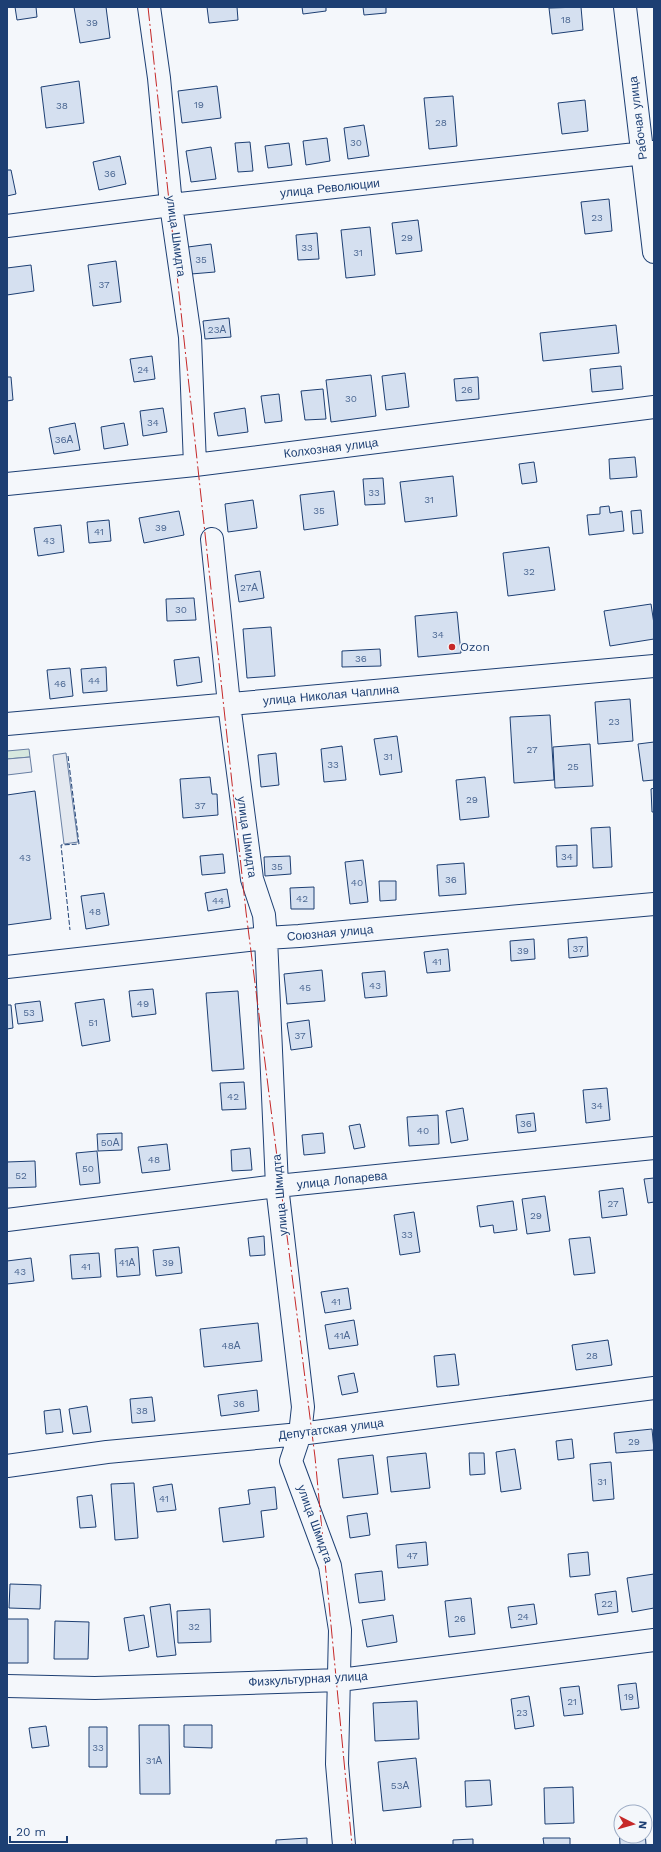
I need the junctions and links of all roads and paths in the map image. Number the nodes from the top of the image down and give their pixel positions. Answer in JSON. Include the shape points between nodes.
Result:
{"nodes":[{"id":1,"x":149,"y":7,"type":"edge"},
{"id":2,"x":625,"y":7,"type":"edge"},
{"id":3,"x":648,"y":153,"type":"edge"},
{"id":4,"x":171,"y":205,"type":"junction"},
{"id":5,"x":7,"y":226,"type":"edge"},
{"id":6,"x":654,"y":252,"type":"edge"},
{"id":7,"x":654,"y":407,"type":"edge"},
{"id":8,"x":195,"y":465,"type":"junction"},
{"id":9,"x":7,"y":484,"type":"edge"},
{"id":10,"x":212,"y":539,"type":"dead end"},
{"id":11,"x":654,"y":666,"type":"edge"},
{"id":12,"x":229,"y":704,"type":"junction"},
{"id":13,"x":7,"y":724,"type":"edge"},
{"id":14,"x":654,"y":904,"type":"edge"},
{"id":15,"x":266,"y":938,"type":"junction"},
{"id":16,"x":7,"y":967,"type":"edge"},
{"id":17,"x":654,"y":1148,"type":"edge"},
{"id":18,"x":277,"y":1186,"type":"junction"},
{"id":19,"x":7,"y":1220,"type":"edge"},
{"id":20,"x":654,"y":1388,"type":"edge"},
{"id":21,"x":300,"y":1434,"type":"junction"},
{"id":22,"x":7,"y":1466,"type":"edge"},
{"id":23,"x":654,"y":1640,"type":"edge"},
{"id":24,"x":340,"y":1680,"type":"junction"},
{"id":25,"x":7,"y":1686,"type":"edge"},
{"id":26,"x":344,"y":1845,"type":"edge"}],
"edges":[{"from":1,"to":4,"type":"street","name":"улица Шмидта","via":[[159,78]]},
{"from":2,"to":3,"type":"street","name":"Рабочая улица"},
{"from":3,"to":4,"type":"street","name":"улица Революции"},
{"from":3,"to":6,"type":"street","name":"Рабочая улица"},
{"from":4,"to":5,"type":"street","name":"улица Революции"},
{"from":4,"to":8,"type":"street","name":"улица Шмидта","via":[[190,337]]},
{"from":7,"to":8,"type":"street","name":"Колхозная улица"},
{"from":8,"to":9,"type":"street","name":"Колхозная улица"},
{"from":10,"to":12,"type":"street","name":"улица Шмидта"},
{"from":11,"to":12,"type":"street","name":"улица Николая Чаплина"},
{"from":12,"to":13,"type":"street","name":"улица Николая Чаплина"},
{"from":12,"to":15,"type":"street","name":"улица Шмидта","via":[[252,879],[264,915]]},
{"from":14,"to":15,"type":"street","name":"Союзная улица"},
{"from":15,"to":16,"type":"street","name":"Союзная улица"},
{"from":15,"to":18,"type":"street","name":"улица Шмидта"},
{"from":17,"to":18,"type":"street","name":"улица Лопарева"},
{"from":18,"to":19,"type":"street","name":"улица Лопарева"},
{"from":18,"to":21,"type":"street","name":"улица Шмидта","via":[[303,1407]]},
{"from":20,"to":21,"type":"street","name":"Депутатская улица"},
{"from":21,"to":22,"type":"street","name":"Депутатская улица","via":[[107,1452]]},
{"from":21,"to":24,"type":"street","name":"улица Шмидта","via":[[292,1461],[330,1566],[340,1630]]},
{"from":23,"to":24,"type":"street","name":"Физкультурная улица"},
{"from":24,"to":25,"type":"street","name":"Физкультурная улица","via":[[96,1688]]},
{"from":24,"to":26,"type":"street","name":"улица Шмидта","via":[[337,1764]]}]}
